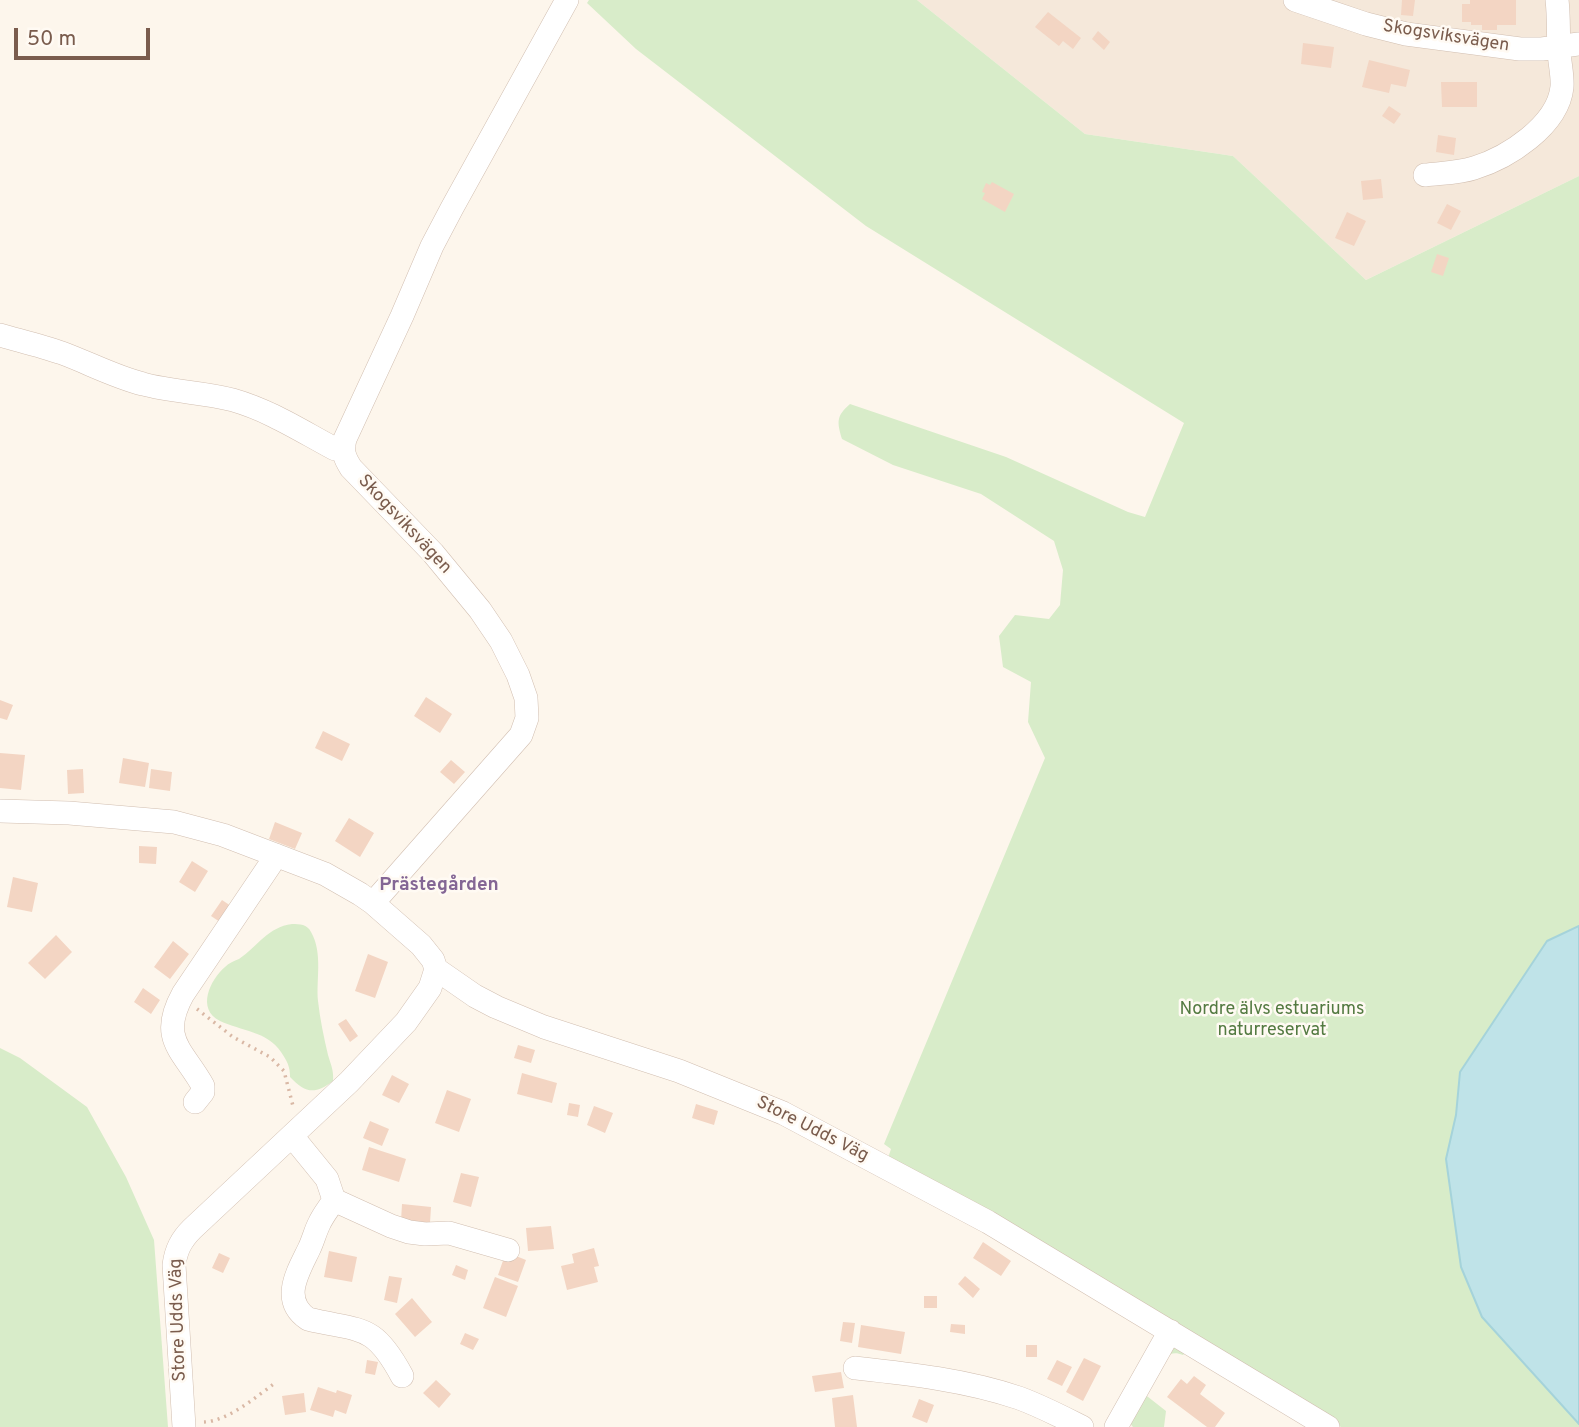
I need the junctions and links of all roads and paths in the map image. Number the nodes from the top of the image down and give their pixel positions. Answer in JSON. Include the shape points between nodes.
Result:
{"nodes":[{"id":1,"x":567,"y":0,"type":"edge"},
{"id":2,"x":1295,"y":0,"type":"edge"},
{"id":3,"x":1557,"y":0,"type":"edge"},
{"id":4,"x":1569,"y":46,"type":"edge"},
{"id":5,"x":1425,"y":175,"type":"dead end"},
{"id":6,"x":0,"y":335,"type":"edge"},
{"id":7,"x":342,"y":449,"type":"junction"},
{"id":8,"x":0,"y":811,"type":"edge"},
{"id":9,"x":276,"y":855,"type":"junction"},
{"id":10,"x":373,"y":903,"type":"junction"},
{"id":11,"x":436,"y":969,"type":"junction"},
{"id":12,"x":182,"y":997,"type":"junction"},
{"id":13,"x":195,"y":1102,"type":"dead end"},
{"id":14,"x":294,"y":1109,"type":"dead end"},
{"id":15,"x":292,"y":1136,"type":"junction"},
{"id":16,"x":334,"y":1200,"type":"junction"},
{"id":17,"x":508,"y":1250,"type":"dead end"},
{"id":18,"x":1170,"y":1331,"type":"junction"},
{"id":19,"x":855,"y":1368,"type":"dead end"},
{"id":20,"x":402,"y":1376,"type":"dead end"},
{"id":21,"x":275,"y":1383,"type":"dead end"},
{"id":22,"x":210,"y":1422,"type":"dead end"},
{"id":23,"x":184,"y":1427,"type":"edge"},
{"id":24,"x":1082,"y":1427,"type":"edge"},
{"id":25,"x":1116,"y":1427,"type":"edge"},
{"id":26,"x":1328,"y":1427,"type":"edge"}],
"edges":[{"from":1,"to":7,"type":"street","via":[[432,246]]},
{"from":2,"to":4,"type":"street","name":"Skogsviksvägen","via":[[1406,34],[1520,49]]},
{"from":3,"to":4,"type":"street"},
{"from":4,"to":5,"type":"street","via":[[1557,105],[1527,141],[1471,169]]},
{"from":6,"to":7,"type":"street","via":[[124,379],[259,408]]},
{"from":7,"to":10,"type":"street","name":"Skogsviksvägen","via":[[351,468],[433,553],[480,610],[501,641],[526,698],[527,718],[521,735]]},
{"from":8,"to":9,"type":"street","name":"Store Udds Väg","via":[[174,822]]},
{"from":9,"to":10,"type":"street","name":"Store Udds Väg","via":[[325,874]]},
{"from":9,"to":12,"type":"street"},
{"from":10,"to":11,"type":"street","name":"Store Udds Väg","via":[[421,945]]},
{"from":11,"to":15,"type":"street","name":"Store Udds Väg","via":[[430,988],[406,1021]]},
{"from":11,"to":18,"type":"street","name":"Store Udds Väg","via":[[475,996],[544,1027],[679,1071],[783,1113],[988,1222]]},
{"from":12,"to":13,"type":"street","via":[[174,1011],[172,1032],[180,1053],[203,1086]]},
{"from":12,"to":14,"type":"path","via":[[284,1071]]},
{"from":15,"to":16,"type":"street","via":[[327,1179]]},
{"from":15,"to":23,"type":"street","name":"Store Udds Väg","via":[[177,1248],[174,1265]]},
{"from":16,"to":17,"type":"street","via":[[409,1232],[449,1233]]},
{"from":16,"to":20,"type":"street","via":[[297,1273],[293,1285],[296,1307],[308,1319],[360,1329],[377,1339]]},
{"from":18,"to":25,"type":"street"},
{"from":18,"to":26,"type":"street","name":"Store Udds Väg"},
{"from":19,"to":24,"type":"street","via":[[927,1375],[976,1387],[1017,1398]]},
{"from":21,"to":22,"type":"path"}]}
